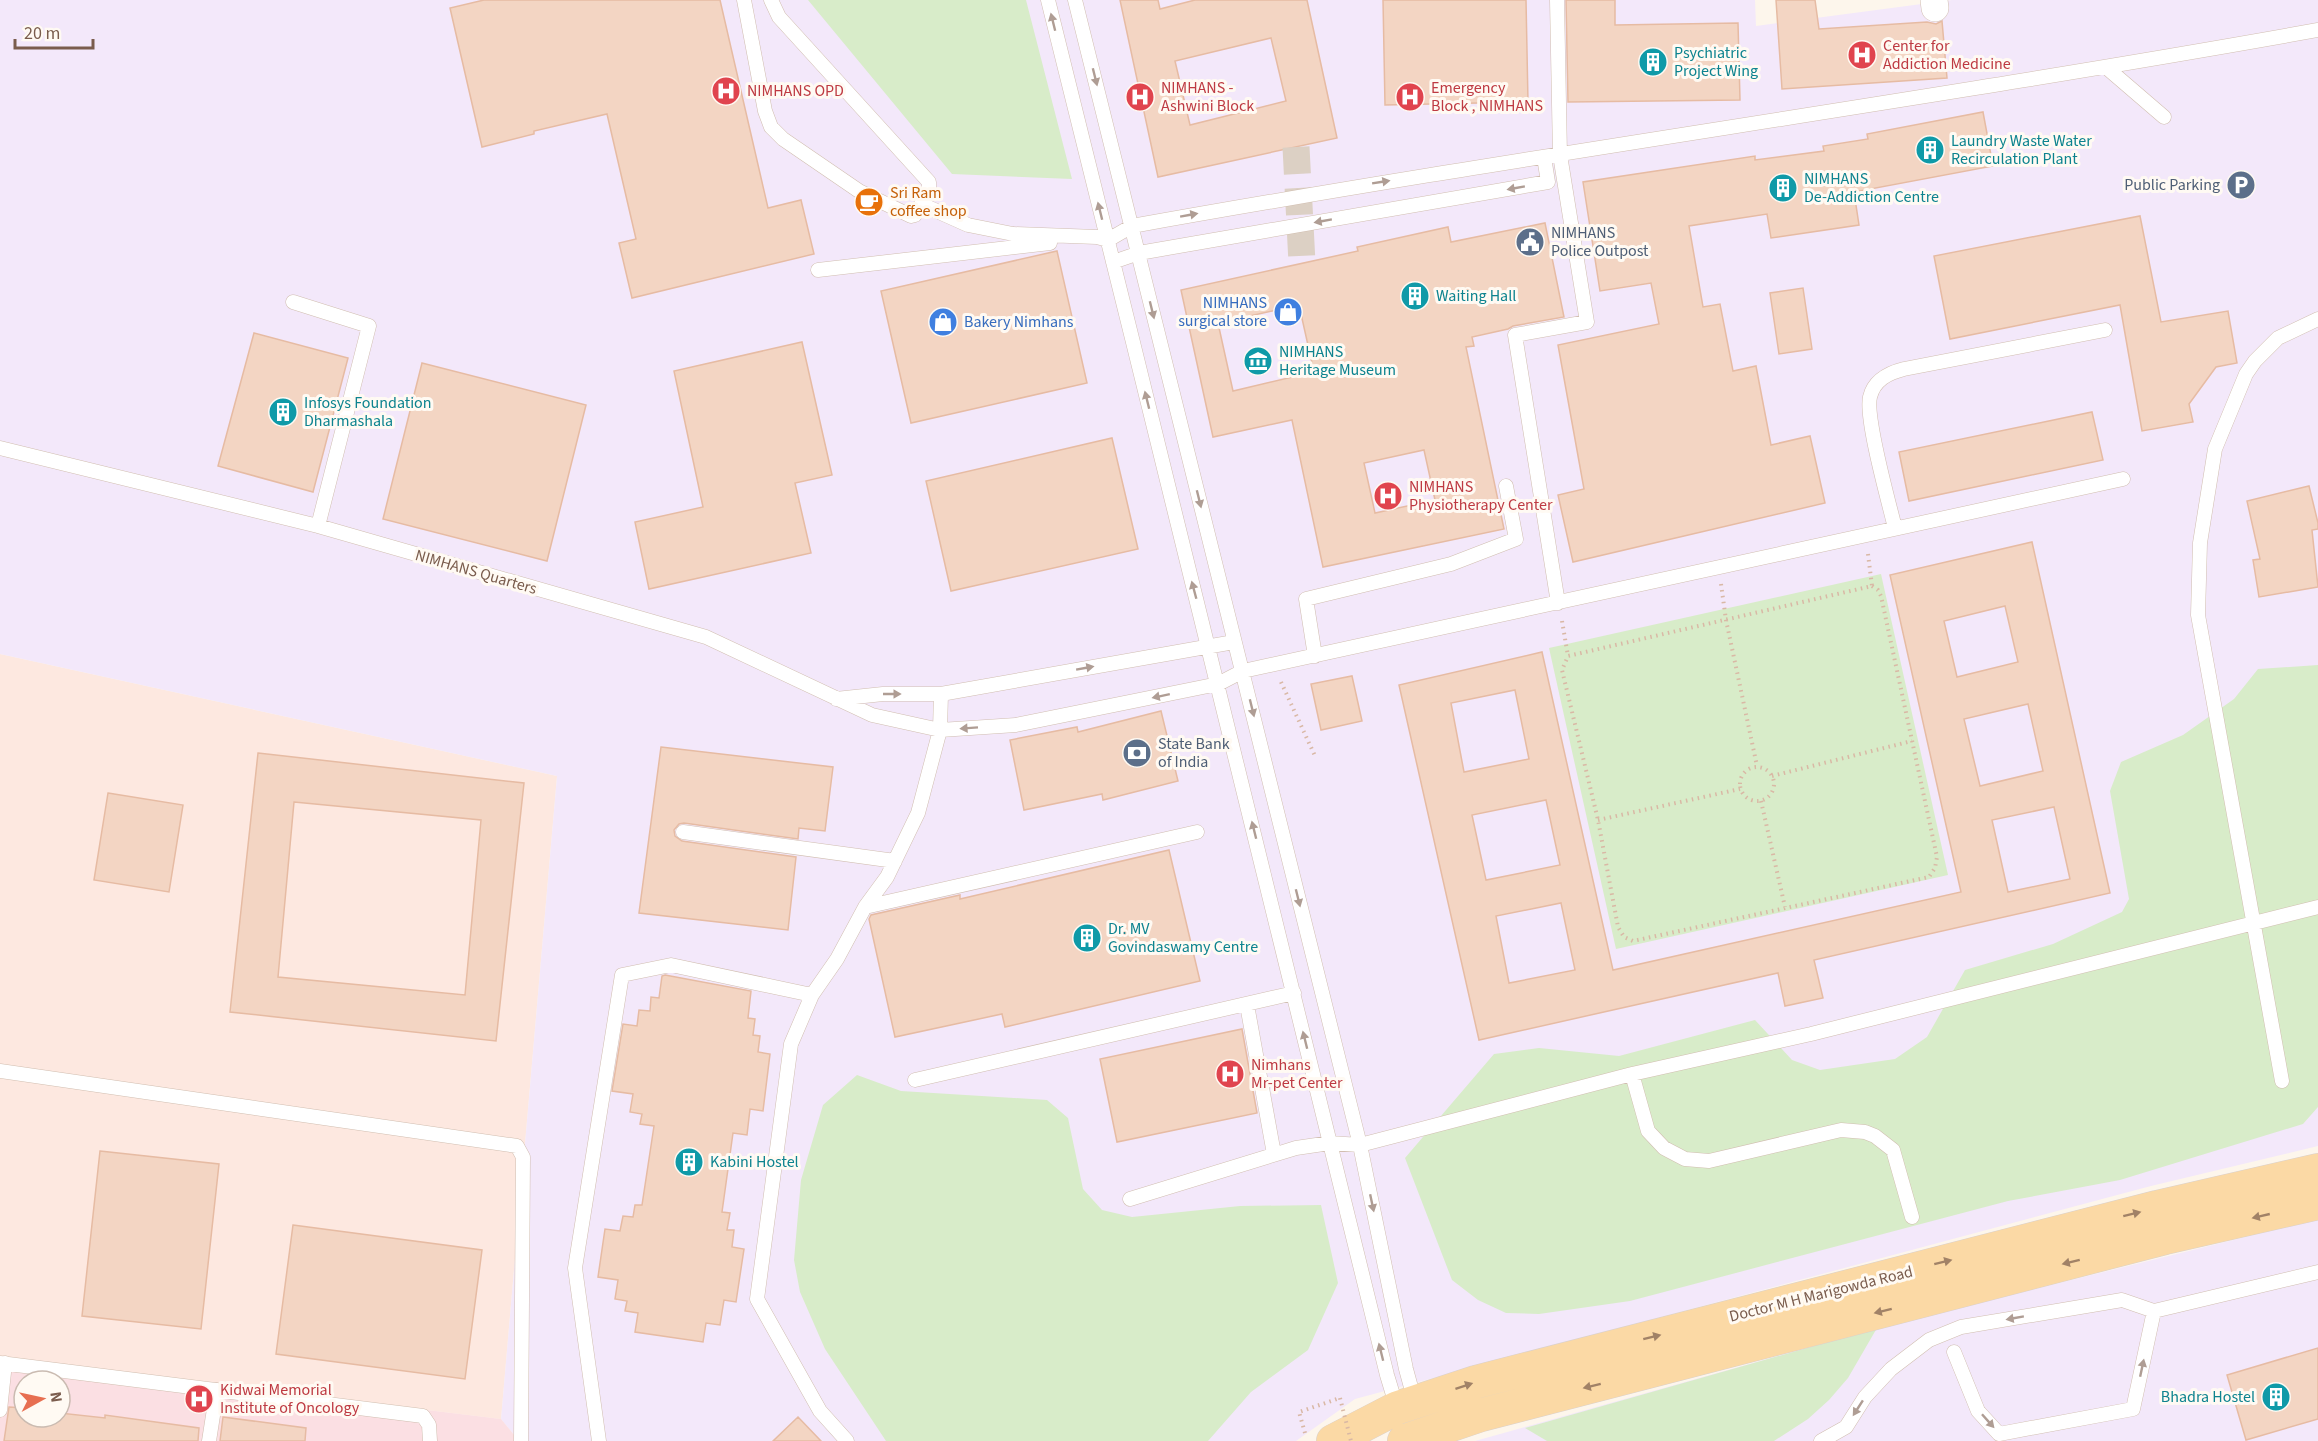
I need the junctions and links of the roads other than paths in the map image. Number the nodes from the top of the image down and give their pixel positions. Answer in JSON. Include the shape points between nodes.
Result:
{"nodes":[{"id":1,"x":744,"y":0,"type":"edge"},
{"id":2,"x":771,"y":0,"type":"edge"},
{"id":3,"x":1048,"y":0,"type":"edge"},
{"id":4,"x":1075,"y":0,"type":"edge"},
{"id":5,"x":1557,"y":0,"type":"edge"},
{"id":6,"x":2318,"y":30,"type":"edge"},
{"id":7,"x":2107,"y":68,"type":"junction"},
{"id":8,"x":2164,"y":117,"type":"dead end"},
{"id":9,"x":1560,"y":154,"type":"junction"},
{"id":10,"x":1544,"y":157,"type":"junction"},
{"id":11,"x":921,"y":204,"type":"junction"},
{"id":12,"x":1132,"y":226,"type":"junction"},
{"id":13,"x":1102,"y":239,"type":"junction"},
{"id":14,"x":1138,"y":253,"type":"junction"},
{"id":15,"x":1113,"y":262,"type":"junction"},
{"id":16,"x":818,"y":270,"type":"dead end"},
{"id":17,"x":293,"y":302,"type":"dead end"},
{"id":18,"x":2318,"y":320,"type":"edge"},
{"id":19,"x":2105,"y":330,"type":"dead end"},
{"id":20,"x":0,"y":448,"type":"edge"},
{"id":21,"x":2123,"y":479,"type":"dead end"},
{"id":22,"x":1506,"y":486,"type":"dead end"},
{"id":23,"x":318,"y":526,"type":"junction"},
{"id":24,"x":1895,"y":528,"type":"junction"},
{"id":25,"x":1558,"y":603,"type":"junction"},
{"id":26,"x":1234,"y":642,"type":"junction"},
{"id":27,"x":1209,"y":646,"type":"junction"},
{"id":28,"x":1315,"y":656,"type":"junction"},
{"id":29,"x":1243,"y":671,"type":"junction"},
{"id":30,"x":1218,"y":684,"type":"junction"},
{"id":31,"x":941,"y":694,"type":"junction"},
{"id":32,"x":834,"y":699,"type":"junction"},
{"id":33,"x":940,"y":730,"type":"junction"},
{"id":34,"x":683,"y":832,"type":"dead end"},
{"id":35,"x":1197,"y":832,"type":"dead end"},
{"id":36,"x":895,"y":861,"type":"junction"},
{"id":37,"x":2318,"y":907,"type":"edge"},
{"id":38,"x":865,"y":908,"type":"junction"},
{"id":39,"x":2254,"y":924,"type":"junction"},
{"id":40,"x":1294,"y":993,"type":"junction"},
{"id":41,"x":812,"y":995,"type":"junction"},
{"id":42,"x":1247,"y":1005,"type":"junction"},
{"id":43,"x":0,"y":1071,"type":"edge"},
{"id":44,"x":1632,"y":1074,"type":"junction"},
{"id":45,"x":915,"y":1080,"type":"dead end"},
{"id":46,"x":2282,"y":1081,"type":"dead end"},
{"id":47,"x":1330,"y":1143,"type":"junction"},
{"id":48,"x":1360,"y":1145,"type":"junction"},
{"id":49,"x":1274,"y":1154,"type":"junction"},
{"id":50,"x":2318,"y":1170,"type":"edge"},
{"id":51,"x":1130,"y":1199,"type":"dead end"},
{"id":52,"x":2318,"y":1203,"type":"edge"},
{"id":53,"x":1912,"y":1217,"type":"dead end"},
{"id":54,"x":2318,"y":1272,"type":"edge"},
{"id":55,"x":2154,"y":1311,"type":"junction"},
{"id":56,"x":1954,"y":1352,"type":"dead end"},
{"id":57,"x":2,"y":1363,"type":"edge"},
{"id":58,"x":217,"y":1390,"type":"junction"},
{"id":59,"x":1406,"y":1405,"type":"junction"},
{"id":60,"x":0,"y":1410,"type":"edge"},
{"id":61,"x":1425,"y":1437,"type":"edge"},
{"id":62,"x":1319,"y":1440,"type":"edge"},
{"id":63,"x":209,"y":1441,"type":"edge"},
{"id":64,"x":430,"y":1441,"type":"edge"},
{"id":65,"x":521,"y":1441,"type":"edge"},
{"id":66,"x":599,"y":1441,"type":"edge"},
{"id":67,"x":847,"y":1441,"type":"edge"},
{"id":68,"x":1821,"y":1441,"type":"edge"}],
"edges":[{"from":1,"to":11,"type":"lane","via":[[771,127],[859,191],[911,216]]},
{"from":2,"to":11,"type":"lane","via":[[779,17],[929,182]]},
{"from":13,"to":3,"type":"lane","one_way":true},
{"from":4,"to":12,"type":"lane","one_way":true},
{"from":5,"to":9,"type":"lane"},
{"from":6,"to":7,"type":"lane"},
{"from":7,"to":8,"type":"lane"},
{"from":7,"to":9,"type":"lane"},
{"from":9,"to":10,"type":"lane"},
{"from":9,"to":25,"type":"lane","via":[[1587,322],[1515,335]]},
{"from":12,"to":10,"type":"lane","one_way":true,"via":[[1334,189]]},
{"from":10,"to":14,"type":"lane","one_way":true,"via":[[1548,182]]},
{"from":11,"to":13,"type":"lane","via":[[968,225],[1013,234]]},
{"from":12,"to":13,"type":"lane"},
{"from":12,"to":14,"type":"lane"},
{"from":13,"to":15,"type":"lane"},
{"from":13,"to":16,"type":"lane"},
{"from":14,"to":15,"type":"lane"},
{"from":14,"to":26,"type":"lane","one_way":true},
{"from":27,"to":15,"type":"lane","one_way":true},
{"from":17,"to":23,"type":"lane","via":[[369,326]]},
{"from":18,"to":39,"type":"lane","via":[[2278,338],[2246,374],[2215,449],[2200,543],[2198,615]]},
{"from":19,"to":24,"type":"lane","via":[[1904,369],[1882,377],[1869,407]]},
{"from":20,"to":23,"type":"lane","name":"NIMHANS Quarters"},
{"from":21,"to":24,"type":"lane","name":"NIMHANS Quarters"},
{"from":22,"to":28,"type":"lane","via":[[1516,539],[1450,564],[1306,598]]},
{"from":23,"to":32,"type":"lane","name":"NIMHANS Quarters","via":[[706,638]]},
{"from":24,"to":25,"type":"lane","name":"NIMHANS Quarters"},
{"from":25,"to":28,"type":"lane","name":"NIMHANS Quarters"},
{"from":26,"to":27,"type":"lane"},
{"from":26,"to":29,"type":"lane"},
{"from":27,"to":30,"type":"lane"},
{"from":31,"to":27,"type":"lane","one_way":true},
{"from":28,"to":29,"type":"lane","name":"NIMHANS Quarters"},
{"from":29,"to":30,"type":"lane","name":"NIMHANS Quarters"},
{"from":29,"to":48,"type":"lane","one_way":true},
{"from":30,"to":33,"type":"lane","name":"NIMHANS Quarters","one_way":true,"via":[[1016,725]]},
{"from":40,"to":30,"type":"lane","one_way":true},
{"from":32,"to":31,"type":"lane","one_way":true},
{"from":31,"to":33,"type":"lane"},
{"from":32,"to":33,"type":"lane","name":"NIMHANS Quarters","via":[[872,715]]},
{"from":33,"to":36,"type":"lane","via":[[918,813]]},
{"from":34,"to":36,"type":"lane"},
{"from":35,"to":38,"type":"lane"},
{"from":36,"to":38,"type":"lane"},
{"from":37,"to":39,"type":"lane"},
{"from":38,"to":41,"type":"lane"},
{"from":39,"to":44,"type":"lane","via":[[1811,1034]]},
{"from":39,"to":46,"type":"lane"},
{"from":40,"to":42,"type":"lane"},
{"from":47,"to":40,"type":"lane","one_way":true},
{"from":41,"to":66,"type":"lane","via":[[671,965],[622,975],[575,1268]]},
{"from":41,"to":67,"type":"lane","via":[[791,1044],[757,1299],[820,1411]]},
{"from":42,"to":45,"type":"lane"},
{"from":42,"to":49,"type":"lane"},
{"from":43,"to":65,"type":"lane","via":[[517,1146],[523,1157]]},
{"from":44,"to":48,"type":"lane"},
{"from":44,"to":53,"type":"lane","via":[[1648,1131],[1664,1148],[1685,1159],[1709,1161],[1841,1130],[1875,1136],[1893,1150]]},
{"from":47,"to":48,"type":"lane"},
{"from":47,"to":49,"type":"lane"},
{"from":59,"to":47,"type":"lane","one_way":true,"via":[[1387,1375]]},
{"from":48,"to":59,"type":"lane","one_way":true,"via":[[1406,1369]]},
{"from":49,"to":51,"type":"lane"},
{"from":59,"to":50,"type":"main road","name":"Doctor M H Marigowda Road","one_way":true,"via":[[1476,1382],[2157,1207]]},
{"from":52,"to":61,"type":"main road","name":"Doctor M H Marigowda Road","one_way":true,"via":[[2164,1238],[1481,1415]]},
{"from":54,"to":55,"type":"lane"},
{"from":56,"to":55,"type":"lane","one_way":true,"via":[[1978,1411],[2000,1434],[2133,1409]]},
{"from":55,"to":68,"type":"lane","one_way":true,"via":[[2122,1300],[1961,1327],[1929,1340],[1891,1369],[1865,1397],[1846,1427]]},
{"from":57,"to":58,"type":"lane"},
{"from":57,"to":60,"type":"lane"},
{"from":58,"to":63,"type":"lane"},
{"from":58,"to":64,"type":"lane","via":[[423,1416],[429,1425]]},
{"from":59,"to":62,"type":"main road","name":"Doctor M H Marigowda Road"}]}
